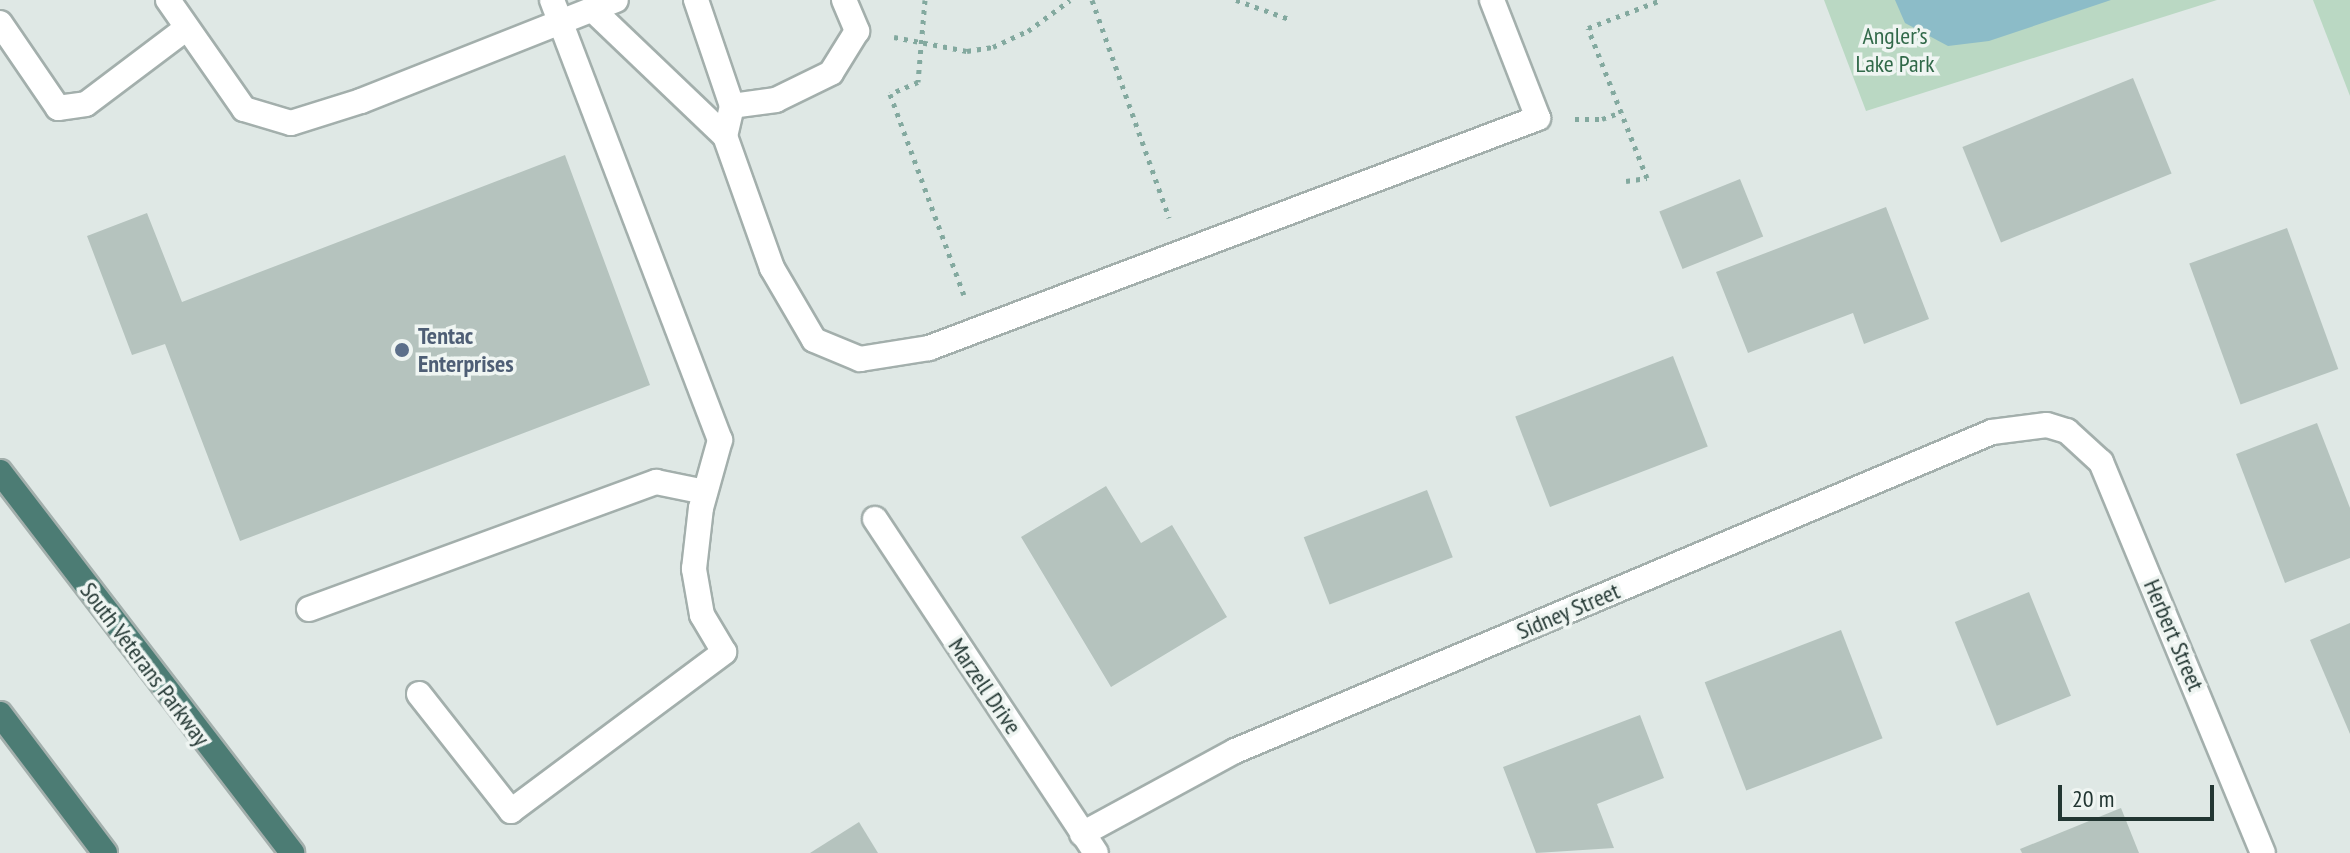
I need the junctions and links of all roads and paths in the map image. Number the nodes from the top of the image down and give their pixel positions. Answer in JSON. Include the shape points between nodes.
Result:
{"nodes":[{"id":1,"x":168,"y":0,"type":"edge"},
{"id":2,"x":616,"y":0,"type":"edge"},
{"id":3,"x":696,"y":0,"type":"edge"},
{"id":4,"x":844,"y":0,"type":"edge"},
{"id":5,"x":925,"y":0,"type":"edge"},
{"id":6,"x":1070,"y":0,"type":"edge"},
{"id":7,"x":1092,"y":0,"type":"edge"},
{"id":8,"x":1236,"y":0,"type":"edge"},
{"id":9,"x":1492,"y":0,"type":"edge"},
{"id":10,"x":1661,"y":0,"type":"edge"},
{"id":11,"x":593,"y":10,"type":"junction"},
{"id":12,"x":556,"y":11,"type":"edge"},
{"id":13,"x":1292,"y":20,"type":"dead end"},
{"id":14,"x":0,"y":23,"type":"edge"},
{"id":15,"x":187,"y":28,"type":"junction"},
{"id":16,"x":857,"y":31,"type":"junction"},
{"id":17,"x":921,"y":41,"type":"junction"},
{"id":18,"x":732,"y":106,"type":"junction"},
{"id":19,"x":725,"y":136,"type":"junction"},
{"id":20,"x":1626,"y":181,"type":"dead end"},
{"id":21,"x":1181,"y":254,"type":"junction"},
{"id":22,"x":977,"y":330,"type":"junction"},
{"id":23,"x":2067,"y":431,"type":"joint"},
{"id":24,"x":0,"y":472,"type":"edge"},
{"id":25,"x":705,"y":492,"type":"junction"},
{"id":26,"x":875,"y":519,"type":"dead end"},
{"id":27,"x":309,"y":609,"type":"dead end"},
{"id":28,"x":419,"y":694,"type":"dead end"},
{"id":29,"x":0,"y":714,"type":"edge"},
{"id":30,"x":1089,"y":843,"type":"edge"},
{"id":31,"x":105,"y":853,"type":"edge"},
{"id":32,"x":292,"y":853,"type":"edge"},
{"id":33,"x":2263,"y":853,"type":"edge"}],
"edges":[{"from":1,"to":15,"type":"street"},
{"from":2,"to":11,"type":"street"},
{"from":3,"to":18,"type":"street"},
{"from":4,"to":16,"type":"street"},
{"from":5,"to":17,"type":"path"},
{"from":6,"to":17,"type":"path","via":[[1028,31],[993,47],[967,51]]},
{"from":7,"to":21,"type":"path"},
{"from":8,"to":13,"type":"path"},
{"from":9,"to":21,"type":"street","via":[[1538,118]]},
{"from":10,"to":20,"type":"path","via":[[1588,28],[1647,178]]},
{"from":11,"to":12,"type":"street"},
{"from":11,"to":19,"type":"street"},
{"from":12,"to":15,"type":"street","via":[[361,101],[291,123],[244,109]]},
{"from":12,"to":25,"type":"street","via":[[720,440]]},
{"from":14,"to":15,"type":"street","via":[[58,108],[86,104]]},
{"from":16,"to":17,"type":"path"},
{"from":16,"to":18,"type":"street","via":[[831,73],[776,100]]},
{"from":17,"to":22,"type":"path","via":[[918,82],[890,94]]},
{"from":18,"to":19,"type":"street"},
{"from":19,"to":22,"type":"street","via":[[772,268],[814,340],[860,359],[929,348]]},
{"from":21,"to":22,"type":"street"},
{"from":23,"to":30,"type":"street","name":"Sidney Street","via":[[2047,425],[1992,432],[1235,751]]},
{"from":23,"to":33,"type":"street","name":"Herbert Street","via":[[2101,462]]},
{"from":24,"to":32,"type":"highway","name":"South Veterans Parkway"},
{"from":25,"to":27,"type":"street","via":[[656,482]]},
{"from":25,"to":28,"type":"street","via":[[694,569],[702,615],[724,652],[511,811]]},
{"from":26,"to":30,"type":"street","name":"Marzell Drive"},
{"from":29,"to":31,"type":"highway"}]}
